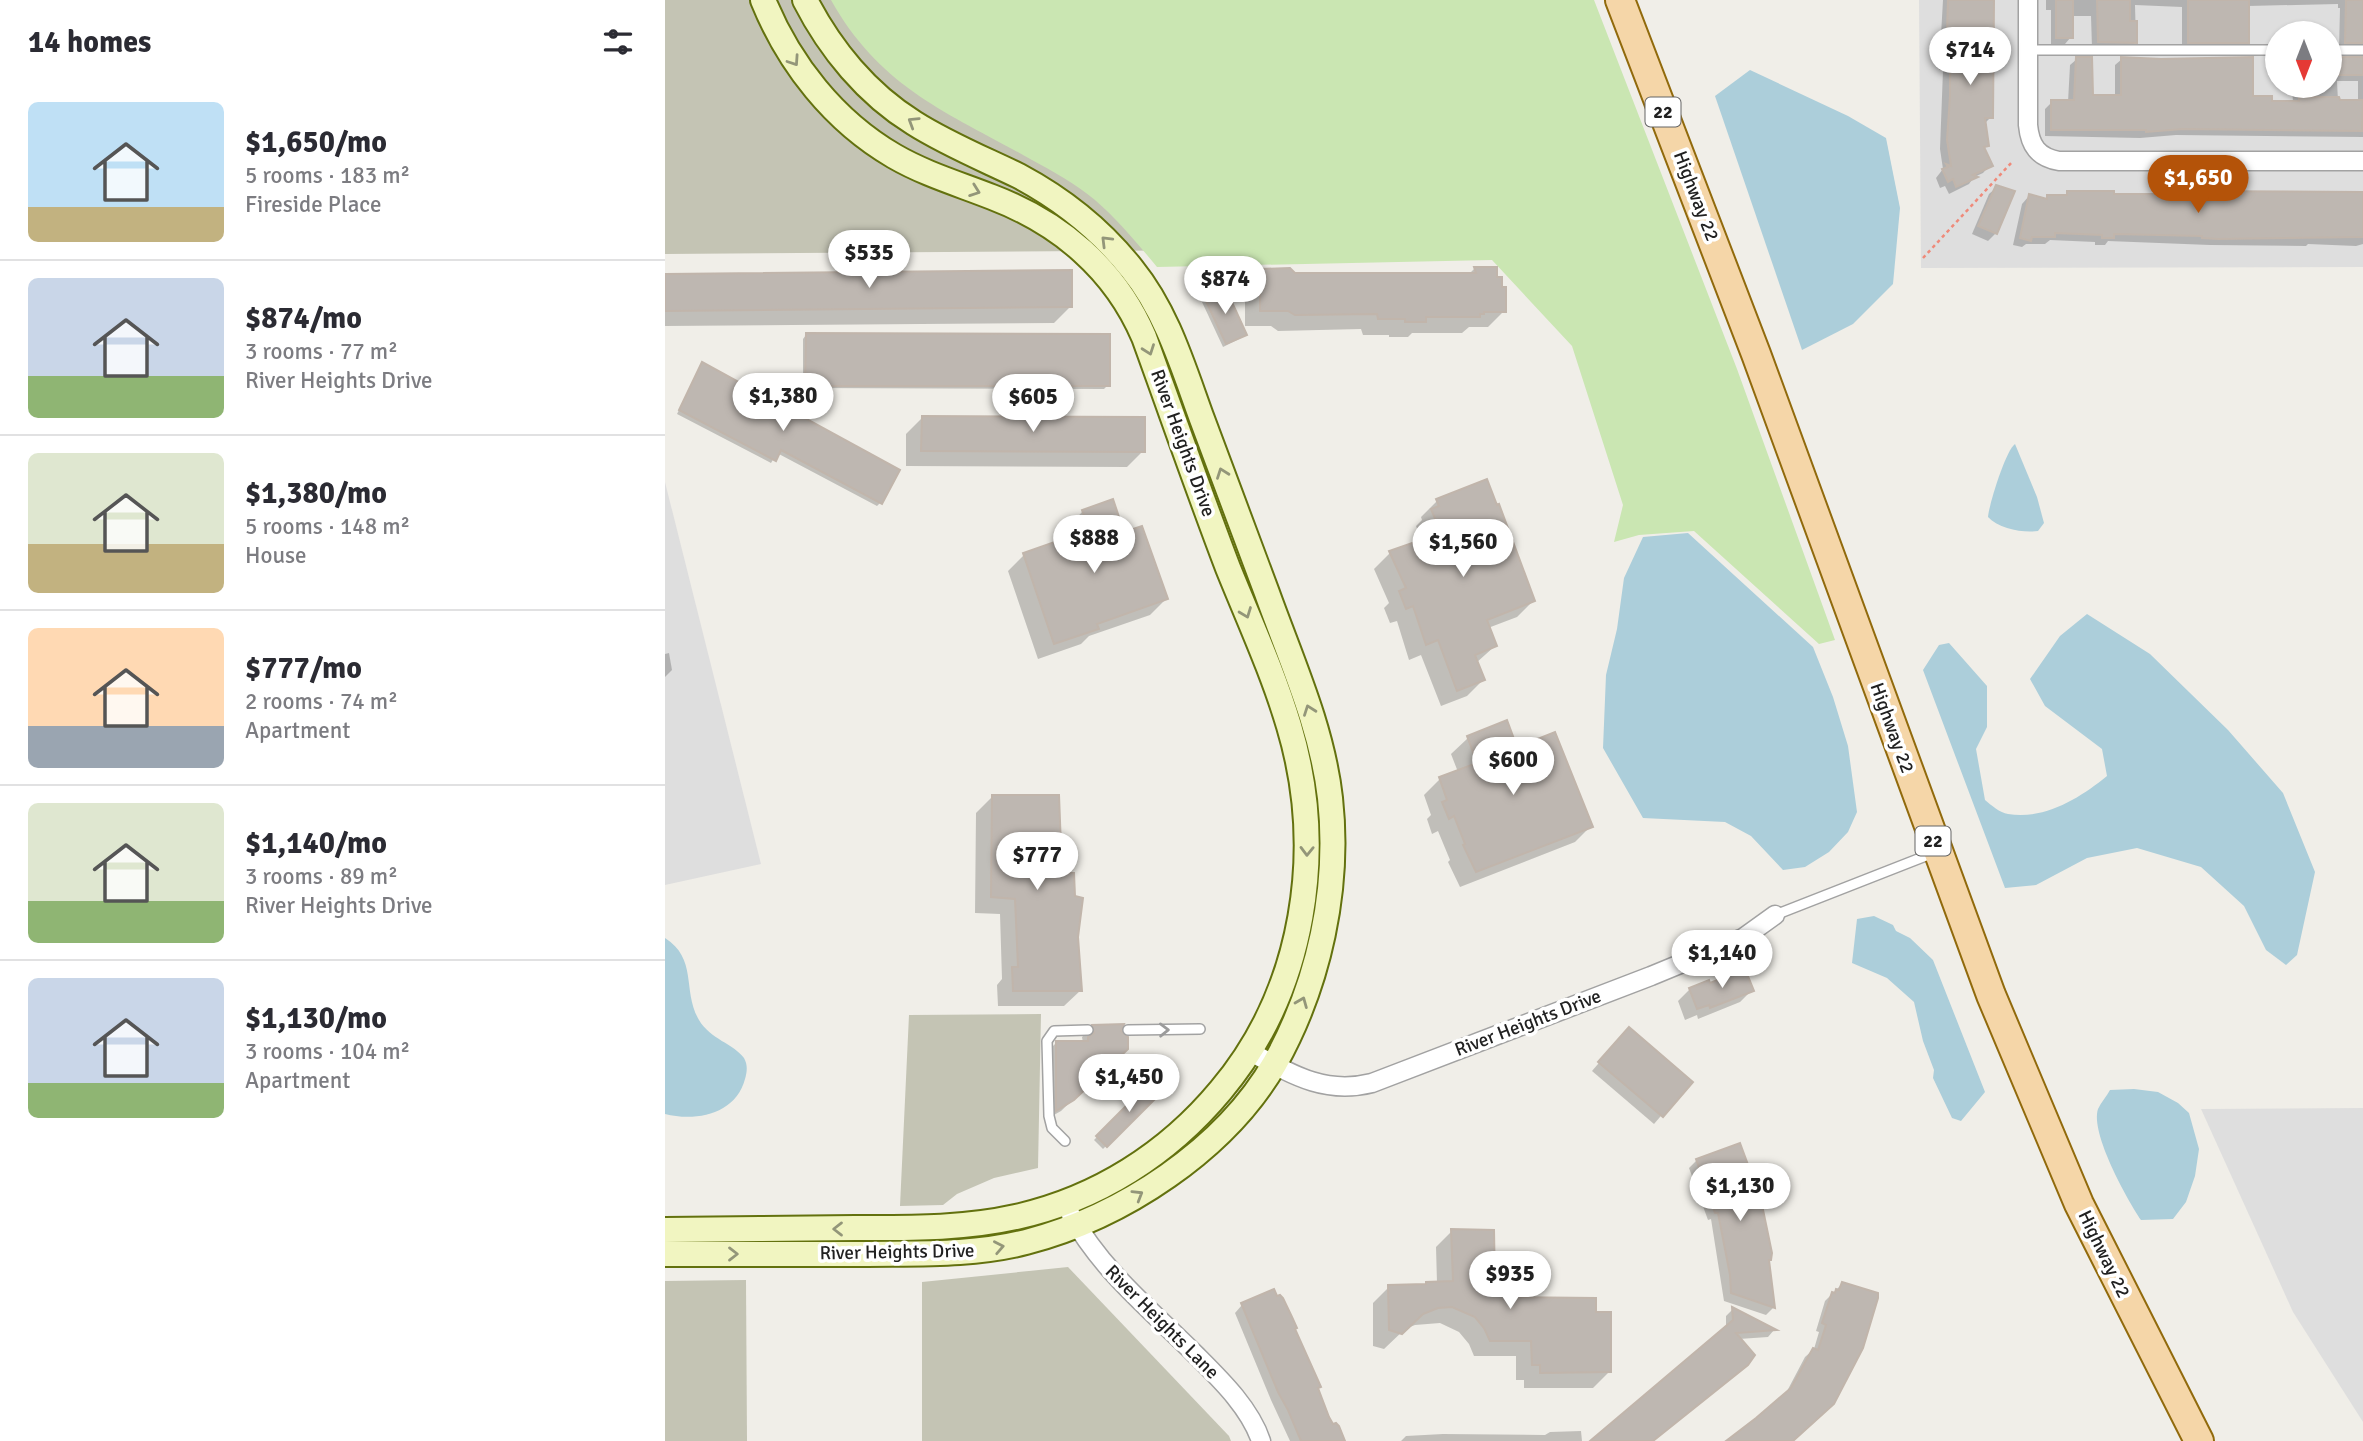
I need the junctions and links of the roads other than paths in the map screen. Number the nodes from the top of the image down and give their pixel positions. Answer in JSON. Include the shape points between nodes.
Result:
{"nodes":[{"id":1,"x":763,"y":0,"type":"edge"},
{"id":2,"x":805,"y":0,"type":"edge"},
{"id":3,"x":1620,"y":0,"type":"edge"},
{"id":4,"x":2028,"y":0,"type":"edge"},
{"id":5,"x":2027,"y":50,"type":"junction"},
{"id":6,"x":2265,"y":50,"type":"edge"},
{"id":7,"x":2342,"y":50,"type":"edge"},
{"id":8,"x":2363,"y":50,"type":"edge"},
{"id":9,"x":2363,"y":161,"type":"edge"},
{"id":10,"x":1139,"y":301,"type":"junction"},
{"id":11,"x":1190,"y":385,"type":"junction"},
{"id":12,"x":1166,"y":397,"type":"junction"},
{"id":13,"x":1246,"y":537,"type":"junction"},
{"id":14,"x":1221,"y":549,"type":"junction"},
{"id":15,"x":1327,"y":775,"type":"junction"},
{"id":16,"x":1303,"y":783,"type":"junction"},
{"id":17,"x":1937,"y":852,"type":"junction"},
{"id":18,"x":1775,"y":915,"type":"joint"},
{"id":19,"x":1200,"y":1029,"type":"dead end"},
{"id":20,"x":1088,"y":1030,"type":"dead end"},
{"id":21,"x":1128,"y":1030,"type":"dead end"},
{"id":22,"x":1249,"y":1051,"type":"junction"},
{"id":23,"x":1274,"y":1065,"type":"junction"},
{"id":24,"x":1065,"y":1141,"type":"dead end"},
{"id":25,"x":1064,"y":1203,"type":"junction"},
{"id":26,"x":1077,"y":1226,"type":"junction"},
{"id":27,"x":665,"y":1230,"type":"edge"},
{"id":28,"x":665,"y":1254,"type":"edge"},
{"id":29,"x":1261,"y":1441,"type":"edge"},
{"id":30,"x":2199,"y":1441,"type":"edge"}],
"edges":[{"from":1,"to":10,"type":"street","name":"River Heights Drive","one_way":true,"via":[[800,70],[858,131],[916,168],[1015,207],[1060,231]]},
{"from":10,"to":2,"type":"street","name":"River Heights Drive","one_way":true,"via":[[1134,271],[1065,205],[916,125],[878,96],[836,50]]},
{"from":3,"to":17,"type":"main road","name":"Highway 22","number":"22","via":[[1756,354]]},
{"from":4,"to":5,"type":"street"},
{"from":5,"to":6,"type":"lane"},
{"from":5,"to":9,"type":"street","via":[[2029,135],[2037,152],[2050,159]]},
{"from":7,"to":8,"type":"lane"},
{"from":10,"to":11,"type":"street","name":"River Heights Drive","via":[[1160,313]]},
{"from":10,"to":12,"type":"street","name":"River Heights Drive","one_way":true,"via":[[1144,337]]},
{"from":11,"to":12,"type":"street"},
{"from":13,"to":11,"type":"street","name":"River Heights Drive","one_way":true},
{"from":12,"to":14,"type":"street","name":"River Heights Drive"},
{"from":13,"to":14,"type":"street"},
{"from":15,"to":13,"type":"street","name":"River Heights Drive","one_way":true,"via":[[1313,720]]},
{"from":14,"to":16,"type":"street","name":"River Heights Drive","one_way":true,"via":[[1288,723]]},
{"from":15,"to":16,"type":"street"},
{"from":23,"to":15,"type":"street","name":"River Heights Drive","one_way":true,"via":[[1309,986],[1324,930],[1332,845]]},
{"from":16,"to":22,"type":"street","name":"River Heights Drive","one_way":true,"via":[[1307,856],[1301,918],[1283,984]]},
{"from":17,"to":18,"type":"lane"},
{"from":17,"to":30,"type":"main road","name":"Highway 22","number":"22","via":[[2079,1204]]},
{"from":18,"to":23,"type":"street","name":"River Heights Drive","via":[[1743,938],[1372,1083],[1329,1086]]},
{"from":21,"to":19,"type":"lane","one_way":true},
{"from":20,"to":24,"type":"lane","via":[[1054,1031],[1047,1041],[1049,1116],[1052,1128]]},
{"from":22,"to":23,"type":"street","name":"River Heights Drive"},
{"from":22,"to":25,"type":"street","name":"River Heights Drive","via":[[1213,1100],[1161,1150],[1124,1175]]},
{"from":26,"to":23,"type":"street","name":"River Heights Drive","one_way":true,"via":[[1129,1200],[1185,1163],[1227,1125]]},
{"from":25,"to":26,"type":"street","name":"River Heights Lane"},
{"from":25,"to":27,"type":"street","name":"River Heights Drive","one_way":true,"via":[[963,1226]]},
{"from":28,"to":26,"type":"street","name":"River Heights Drive","one_way":true,"via":[[958,1253],[1025,1242]]},
{"from":26,"to":29,"type":"street","name":"River Heights Lane","via":[[1102,1263],[1221,1380]]}]}
